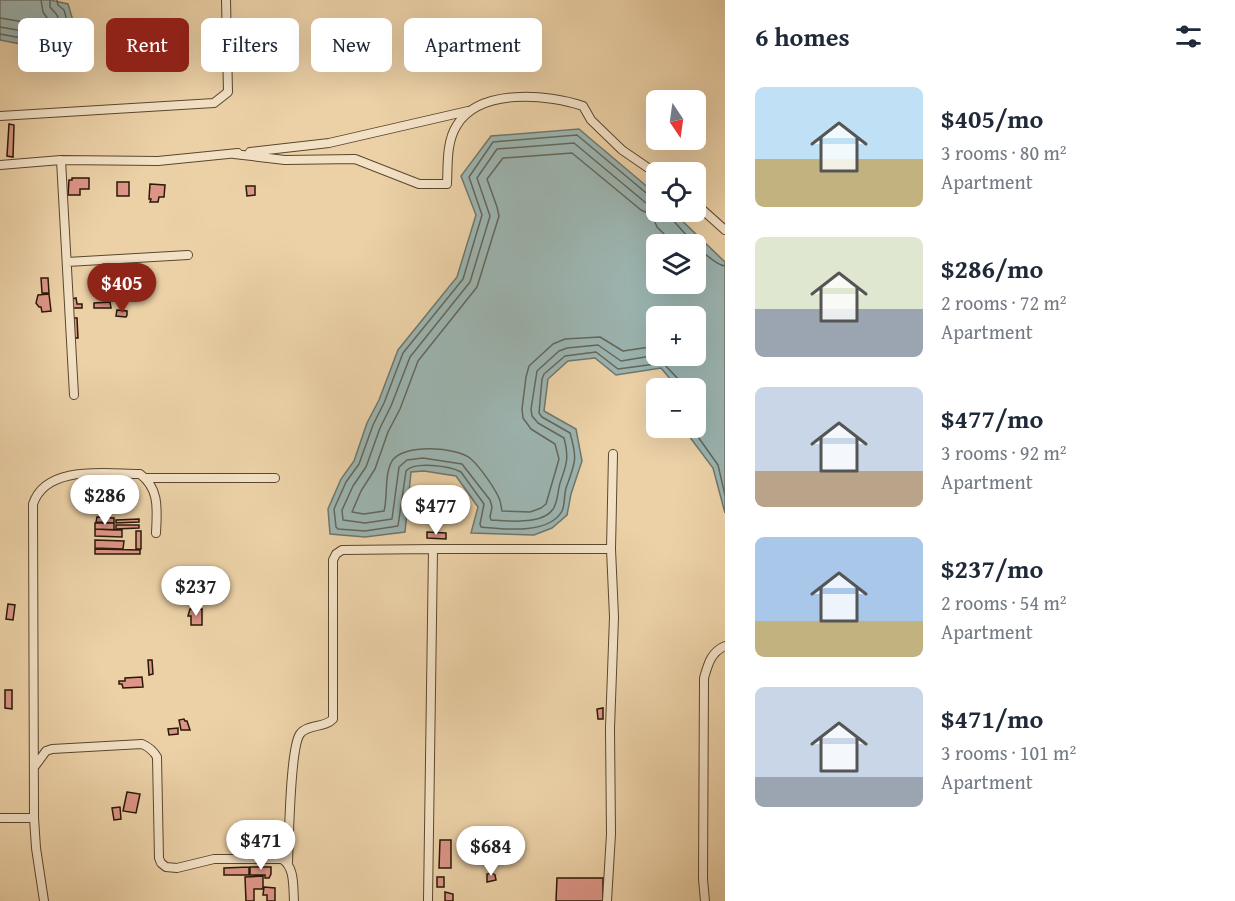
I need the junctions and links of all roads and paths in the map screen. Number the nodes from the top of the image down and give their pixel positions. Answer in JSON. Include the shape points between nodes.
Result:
{"nodes":[{"id":1,"x":226,"y":0,"type":"edge"},
{"id":2,"x":468,"y":111,"type":"junction"},
{"id":3,"x":0,"y":116,"type":"edge"},
{"id":4,"x":234,"y":154,"type":"junction"},
{"id":5,"x":61,"y":160,"type":"junction"},
{"id":6,"x":0,"y":165,"type":"edge"},
{"id":7,"x":646,"y":166,"type":"edge"},
{"id":8,"x":706,"y":213,"type":"edge"},
{"id":9,"x":725,"y":230,"type":"edge"},
{"id":10,"x":188,"y":255,"type":"dead end"},
{"id":11,"x":67,"y":262,"type":"junction"},
{"id":12,"x":74,"y":395,"type":"dead end"},
{"id":13,"x":613,"y":454,"type":"dead end"},
{"id":14,"x":146,"y":478,"type":"junction"},
{"id":15,"x":274,"y":478,"type":"dead end"},
{"id":16,"x":156,"y":533,"type":"dead end"},
{"id":17,"x":433,"y":549,"type":"junction"},
{"id":18,"x":611,"y":549,"type":"junction"},
{"id":19,"x":725,"y":646,"type":"edge"},
{"id":20,"x":35,"y":766,"type":"junction"},
{"id":21,"x":0,"y":818,"type":"edge"},
{"id":22,"x":34,"y":818,"type":"junction"},
{"id":23,"x":288,"y":862,"type":"junction"},
{"id":24,"x":44,"y":901,"type":"edge"},
{"id":25,"x":294,"y":901,"type":"edge"},
{"id":26,"x":428,"y":901,"type":"edge"},
{"id":27,"x":607,"y":901,"type":"edge"},
{"id":28,"x":705,"y":901,"type":"edge"}],
"edges":[{"from":1,"to":3,"type":"street","via":[[228,92],[214,103]]},
{"from":2,"to":4,"type":"street","via":[[312,146]]},
{"from":2,"to":4,"type":"street","via":[[452,137],[447,184],[419,184],[355,159],[285,160]]},
{"from":2,"to":7,"type":"street","via":[[510,98],[549,97],[573,102],[584,106],[591,120]]},
{"from":4,"to":5,"type":"street","via":[[158,161]]},
{"from":5,"to":6,"type":"street"},
{"from":5,"to":11,"type":"street"},
{"from":8,"to":9,"type":"street"},
{"from":10,"to":11,"type":"street"},
{"from":11,"to":12,"type":"street"},
{"from":13,"to":18,"type":"street"},
{"from":14,"to":15,"type":"street"},
{"from":14,"to":16,"type":"street","via":[[157,503]]},
{"from":14,"to":20,"type":"street","via":[[140,474],[67,475],[36,495],[32,614]]},
{"from":17,"to":18,"type":"street"},
{"from":17,"to":23,"type":"street","via":[[342,550],[333,560],[333,718],[299,736],[294,757]]},
{"from":17,"to":26,"type":"street"},
{"from":18,"to":27,"type":"street","via":[[614,617]]},
{"from":19,"to":28,"type":"street","via":[[712,656],[704,678]]},
{"from":20,"to":22,"type":"street"},
{"from":20,"to":23,"type":"street","via":[[51,749],[142,744],[157,757],[161,863],[177,868],[214,859]]},
{"from":21,"to":22,"type":"street"},
{"from":22,"to":24,"type":"street"},
{"from":23,"to":25,"type":"street"}]}
